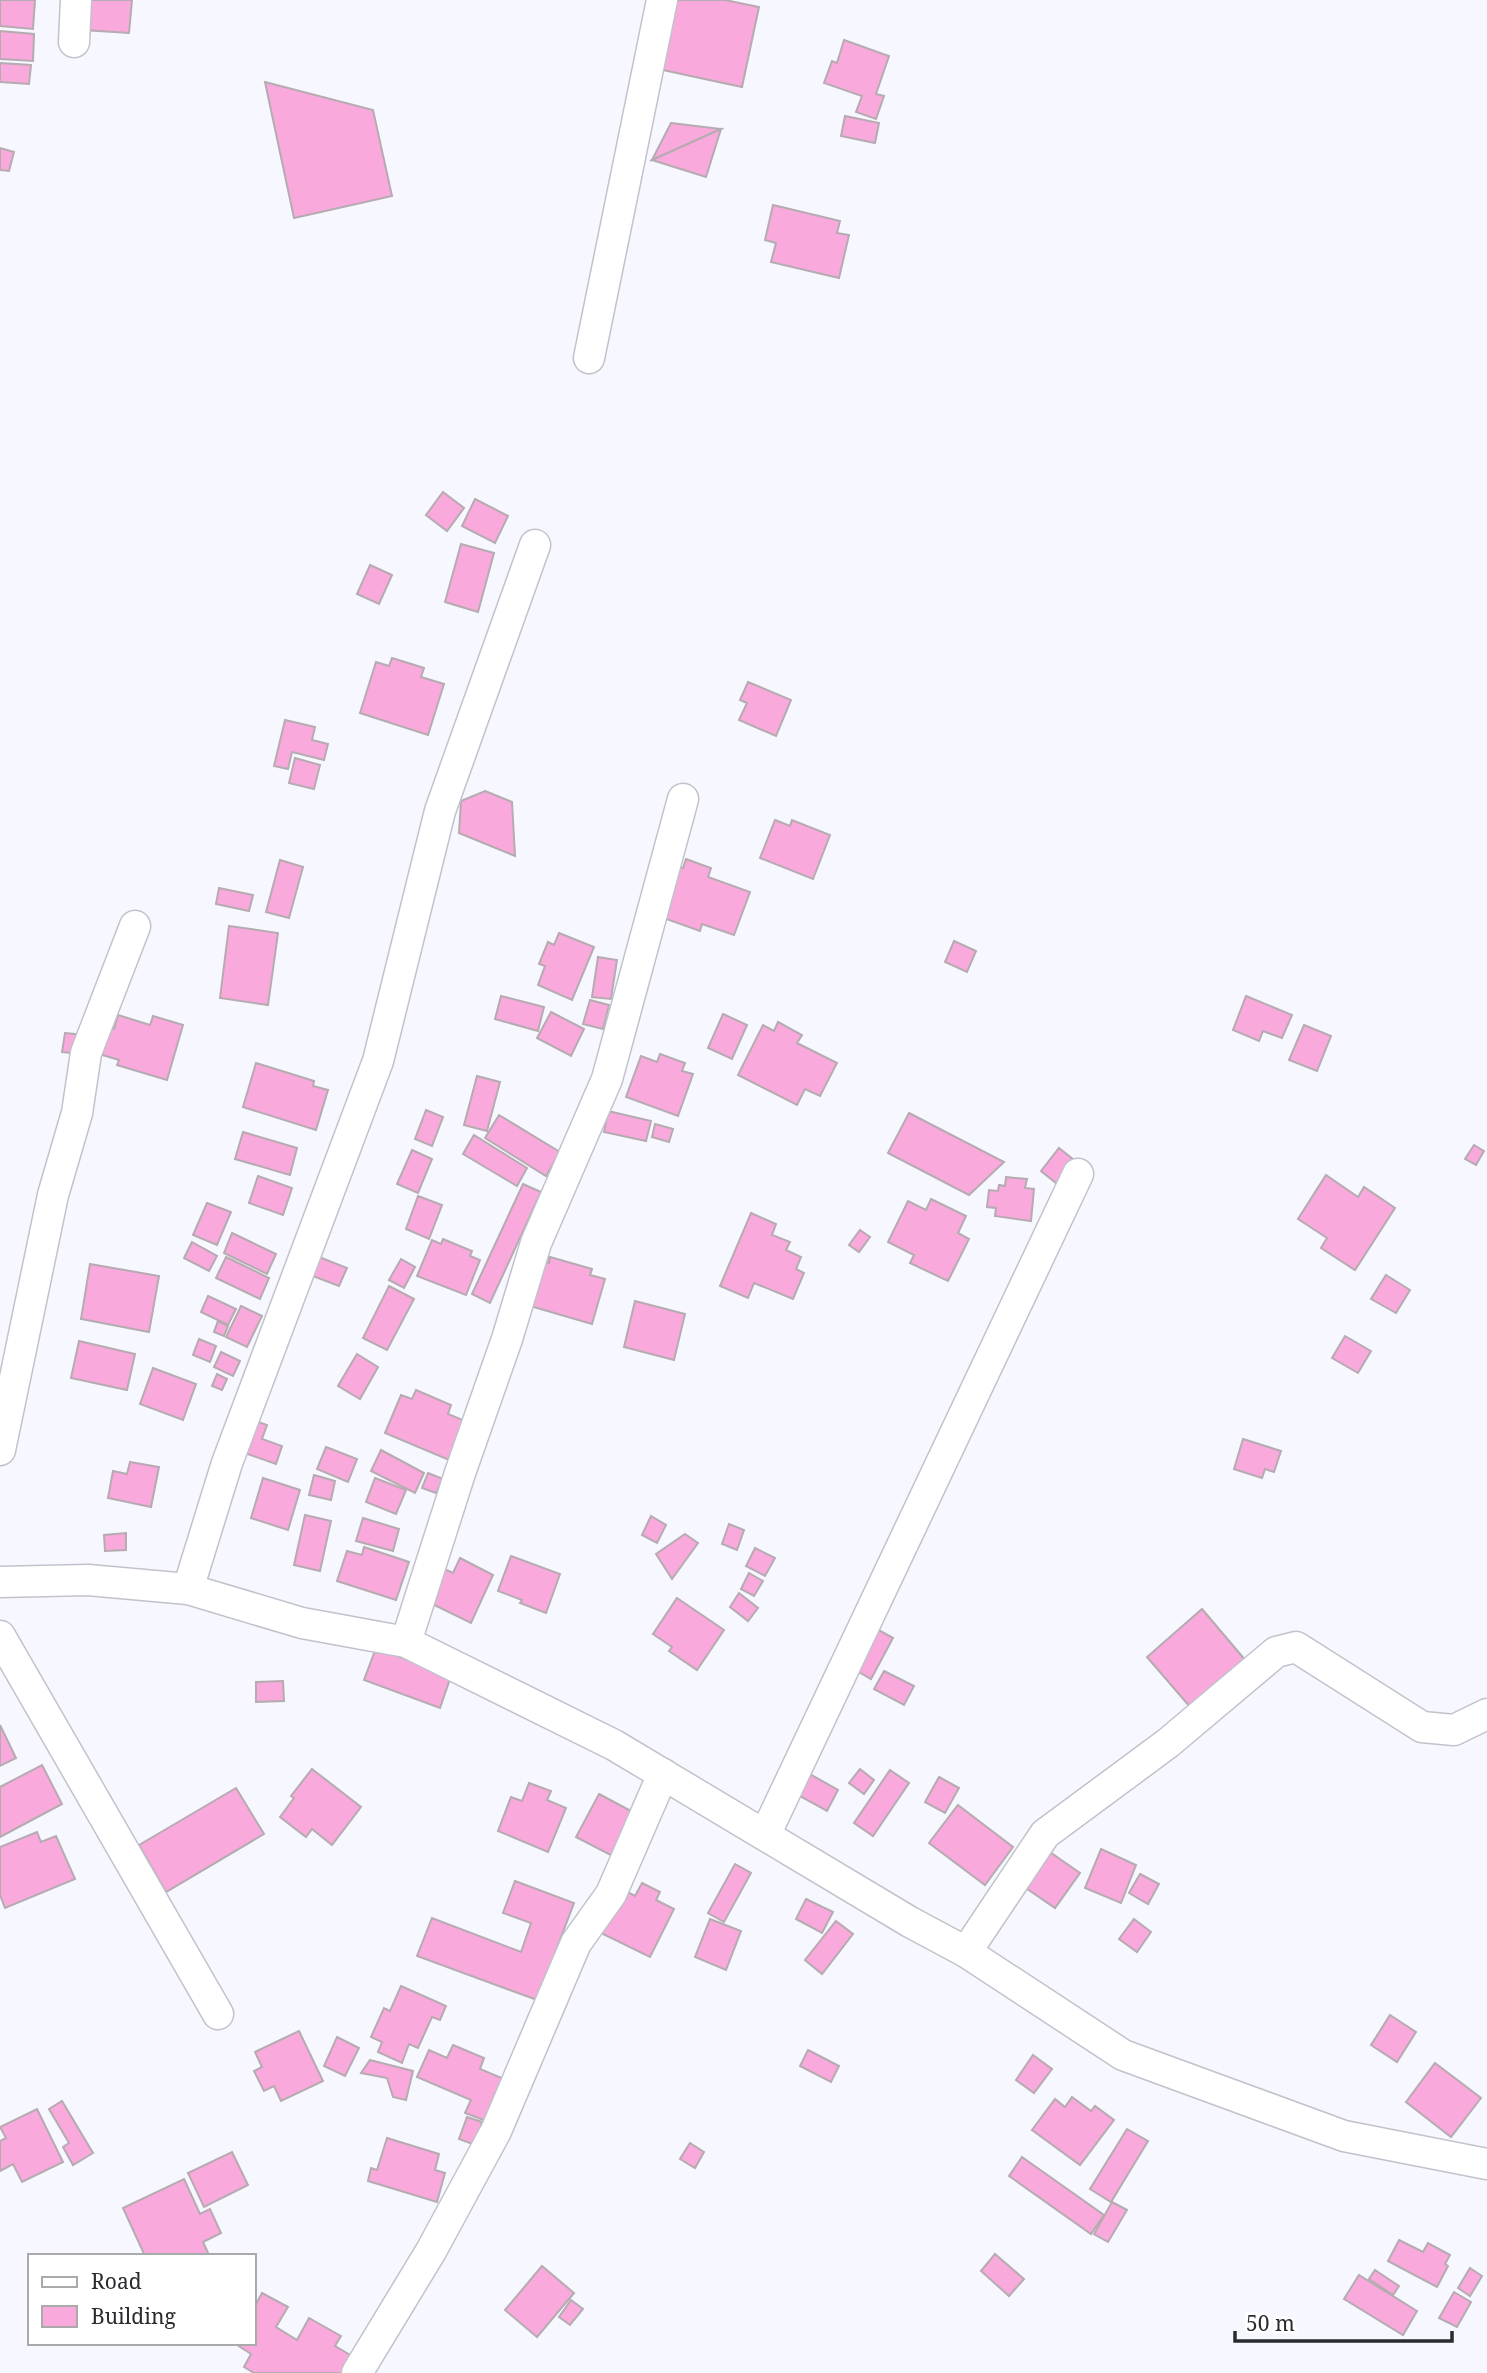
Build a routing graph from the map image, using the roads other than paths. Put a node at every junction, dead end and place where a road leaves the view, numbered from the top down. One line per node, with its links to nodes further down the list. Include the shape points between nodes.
1 (76, 0): 3 (street)
2 (662, 0): 4 (street)
3 (74, 42)
4 (589, 358)
5 (535, 545): 11 (street, via 440,811 378,1060 227,1463)
6 (683, 799): 13 (street, via 607,1079 536,1243)
7 (135, 926): 9 (street, via 86,1053 77,1113 53,1195)
8 (1078, 1174): 16 (street)
9 (0, 1450)
10 (0, 1582): 11 (street, via 88,1580)
11 (188, 1589): 13 (street, via 302,1623)
12 (0, 1636): 18 (street)
13 (406, 1642): 15 (street)
14 (1487, 1714): 17 (street, via 1454,1730 1422,1727 1296,1647 1276,1652 1168,1743 1045,1834)
15 (663, 1774): 16 (street); 20 (street, via 611,1894 576,1943 496,2131)
16 (765, 1835): 17 (street)
17 (966, 1952): 19 (street, via 1123,2055 1344,2136)
18 (218, 2014)
19 (1487, 2164)
20 (357, 2373)

